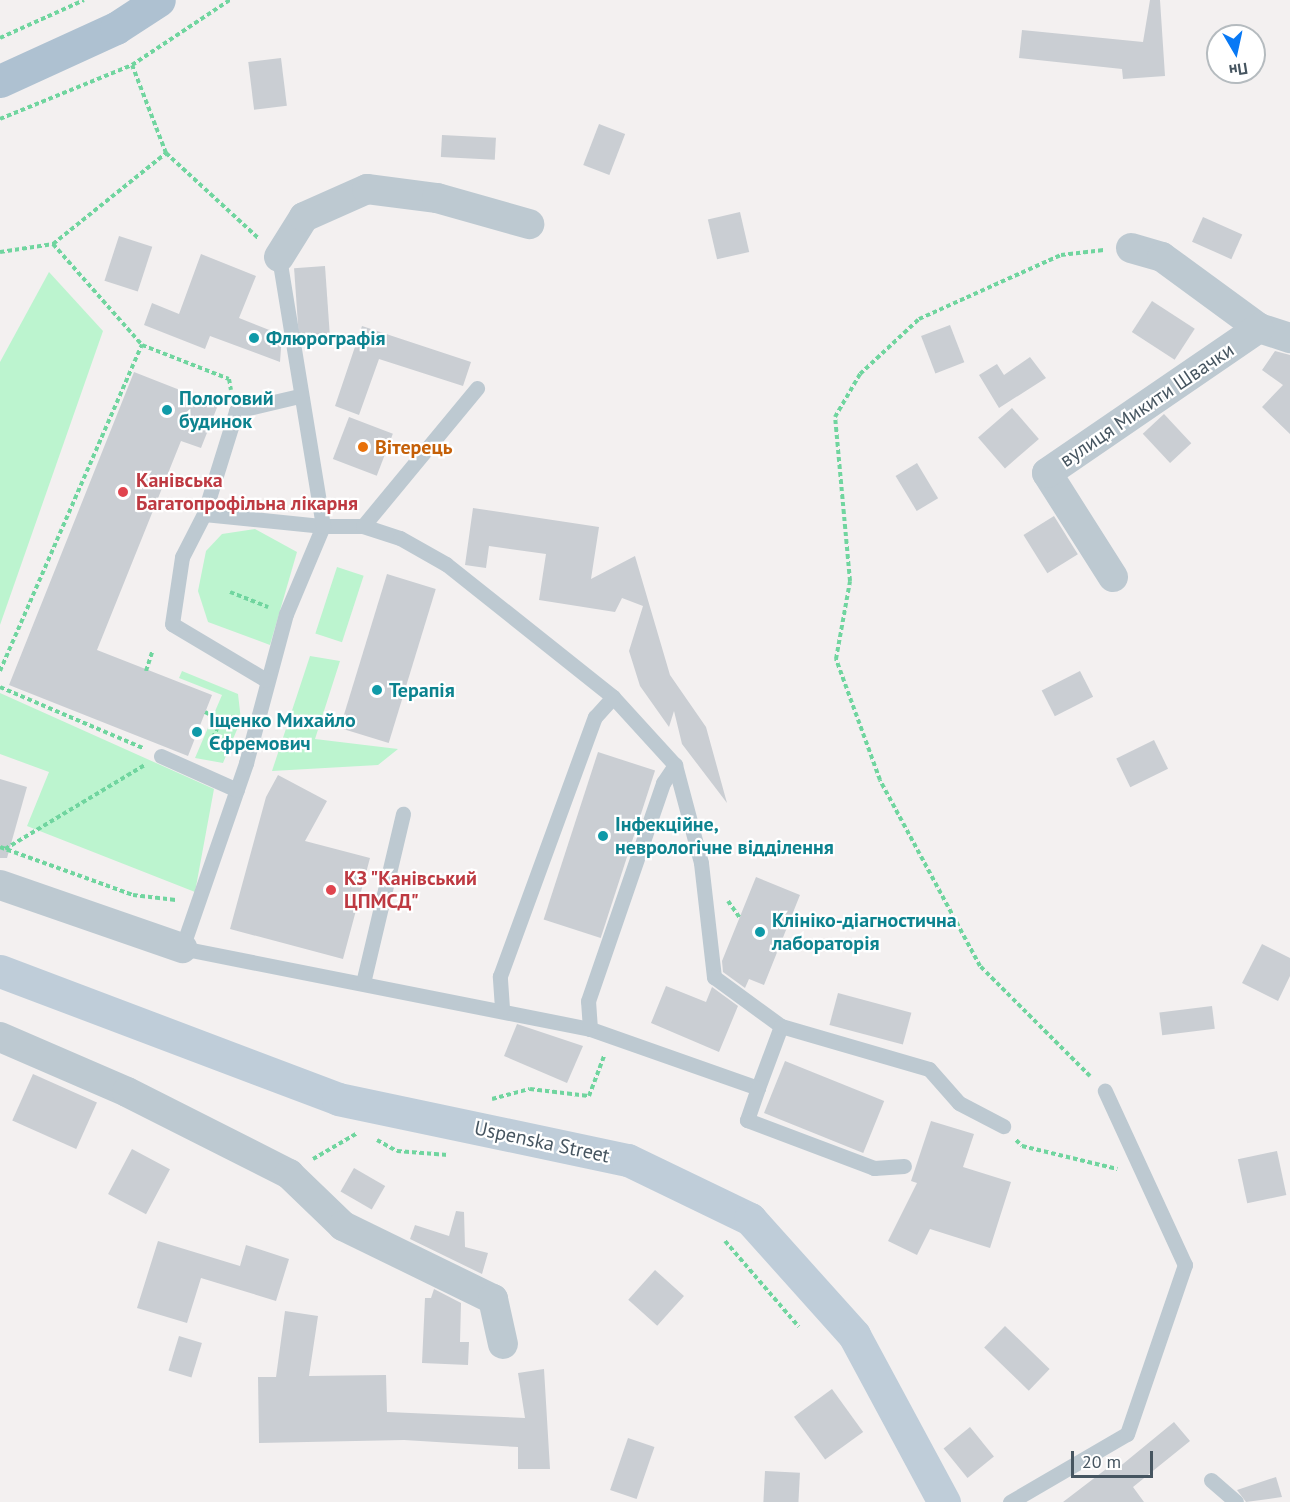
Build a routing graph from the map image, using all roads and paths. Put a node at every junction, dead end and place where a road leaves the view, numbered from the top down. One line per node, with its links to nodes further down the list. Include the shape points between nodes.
1 (84, 0): 4 (path)
2 (159, 0): 6 (main road, via 116,28)
3 (230, 0): 5 (path)
4 (0, 38)
5 (132, 65): 7 (path); 8 (path)
6 (0, 81)
7 (0, 120)
8 (166, 153): 10 (path); 13 (path)
9 (530, 224): 13 (street, via 437,198 367,189 304,217)
10 (53, 244): 12 (path); 16 (path)
11 (1131, 248): 14 (street, via 1162,257); 51 (path, via 1061,255 919,319 860,374 835,417 850,581 836,659 880,780 980,966)
12 (0, 252)
13 (279, 257): 18 (lane)
14 (1259, 328): 15 (street); 23 (street, вулиця Микити Швачки, via 1047,473)
15 (1290, 338)
16 (142, 345): 19 (path, via 229,379); 27 (path)
17 (477, 388): 22 (lane)
18 (299, 396): 19 (lane); 21 (lane)
19 (236, 411): 20 (lane)
20 (204, 514): 21 (lane); 29 (lane, via 182,557 172,624)
21 (322, 526): 22 (lane); 25 (lane)
22 (363, 526): 31 (lane, via 400,538 446,564)
23 (1113, 577)
24 (230, 592): 25 (path)
25 (286, 614): 29 (lane)
26 (152, 652): 28 (path)
27 (0, 671)
28 (146, 671)
29 (266, 680): 36 (lane)
30 (0, 687): 34 (path)
31 (613, 697): 35 (lane); 45 (lane, via 595,717 500,976)
32 (205, 712): 33 (path, via 221,720)
33 (209, 746)
34 (161, 756): 36 (lane); 39 (path)
35 (675, 765): 46 (lane, via 701,862 714,977); 47 (lane, via 663,783 588,1001)
36 (237, 790): 42 (lane)
37 (403, 814): 44 (lane)
38 (0, 847): 39 (path)
39 (5, 849): 41 (path, via 133,896)
40 (0, 885): 42 (street)
41 (184, 901)
42 (182, 948): 44 (lane)
43 (0, 971): 53 (street, Uspenska Street, via 338,1099)
44 (363, 983): 45 (lane)
45 (502, 1008): 47 (lane)
46 (781, 1026): 50 (lane); 55 (lane, via 929,1070 959,1104)
47 (590, 1029): 48 (lane)
48 (611, 1036): 50 (lane); 52 (path, via 589,1096 530,1089)
49 (0, 1037): 60 (street, via 127,1092)
50 (758, 1088): 59 (lane, via 747,1120 874,1168)
51 (1105, 1091): 61 (lane)
52 (485, 1101)
53 (420, 1118): 57 (path); 66 (street, Uspenska Street, via 628,1160 750,1220 854,1335)
54 (359, 1124): 60 (path, via 362,1131)
55 (1003, 1126): 61 (path, via 1022,1146)
56 (370, 1136): 57 (path)
57 (397, 1151): 58 (path)
58 (454, 1156)
59 (904, 1166)
60 (289, 1174): 64 (street, via 343,1226 492,1299)
61 (1144, 1176): 67 (lane, via 1185,1265 1126,1434)
62 (713, 1235): 63 (path)
63 (799, 1327)
64 (503, 1344)
65 (1211, 1480): 68 (lane)
66 (944, 1502)
67 (1010, 1502)
68 (1236, 1502)

